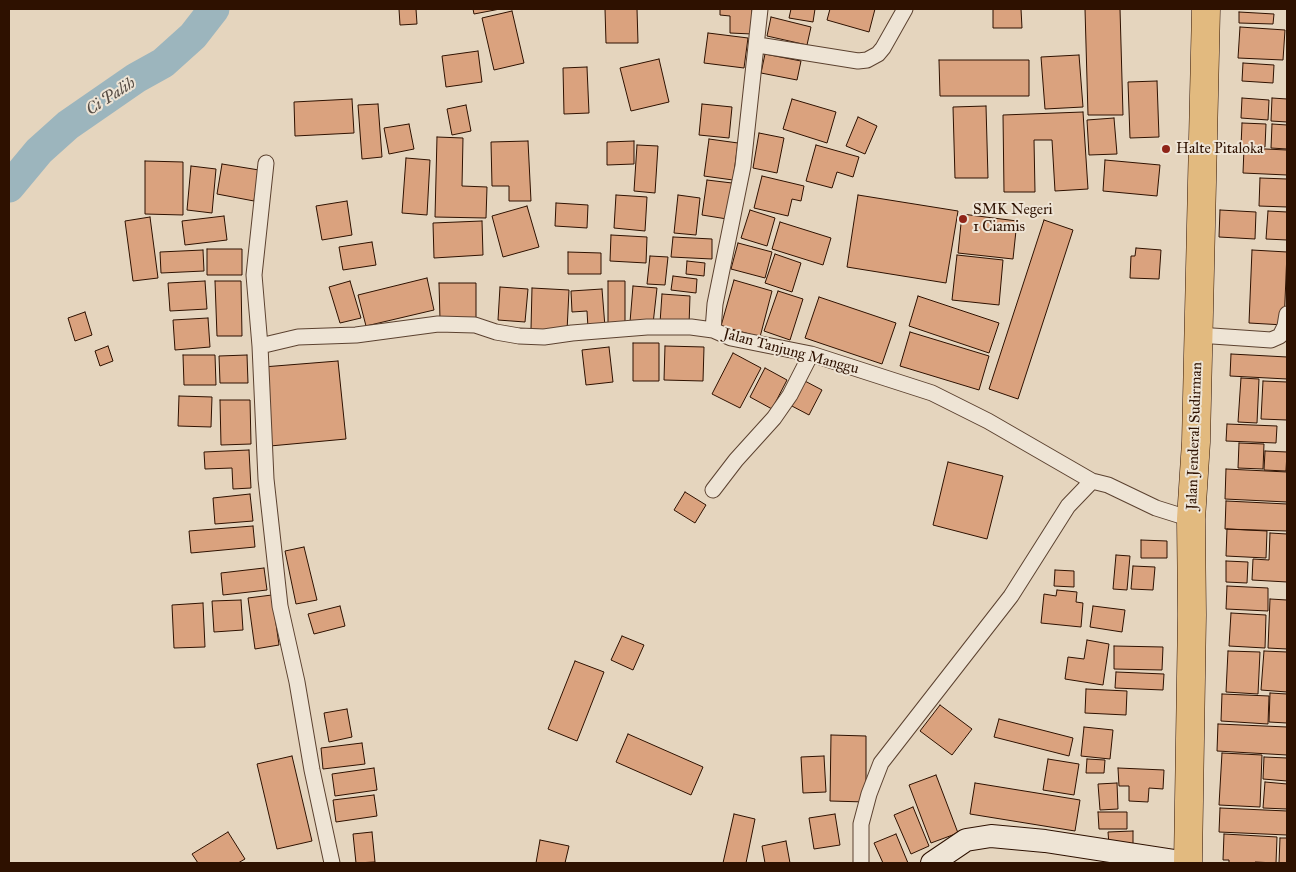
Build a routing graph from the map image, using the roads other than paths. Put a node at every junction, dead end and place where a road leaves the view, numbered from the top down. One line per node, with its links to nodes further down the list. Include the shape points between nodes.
1 (760, 9): 4 (street, Jalan Tanjung Manggu)
2 (905, 9): 4 (street, via 883,48 867,60 858,62)
3 (1206, 9): 8 (highway, Jalan Jenderal Sudirman)
4 (758, 45): 7 (street, Jalan Tanjung Manggu, via 743,166 722,262 713,314)
5 (266, 163): 9 (street, via 254,275)
6 (1287, 314): 8 (street, via 1286,326 1280,336 1271,340)
7 (714, 330): 9 (street, via 647,327 544,337 496,332 476,325 438,324 356,335 298,337); 10 (street, Jalan Tanjung Manggu, via 731,338)
8 (1198, 335): 13 (highway, Jalan Jenderal Sudirman)
9 (260, 346): 14 (street, via 266,479 280,606 298,682)
10 (811, 354): 11 (street, Jalan Tanjung Manggu, via 932,393); 12 (street, via 774,418)
11 (1092, 481): 13 (street, Jalan Tanjung Manggu); 15 (street, via 1068,506 1011,596 881,763 861,824)
12 (713, 490)
13 (1191, 519): 17 (highway, Jalan Jenderal Sudirman)
14 (332, 863)
15 (861, 863)
16 (932, 863): 17 (street, via 966,840 991,836)
17 (1188, 863)

